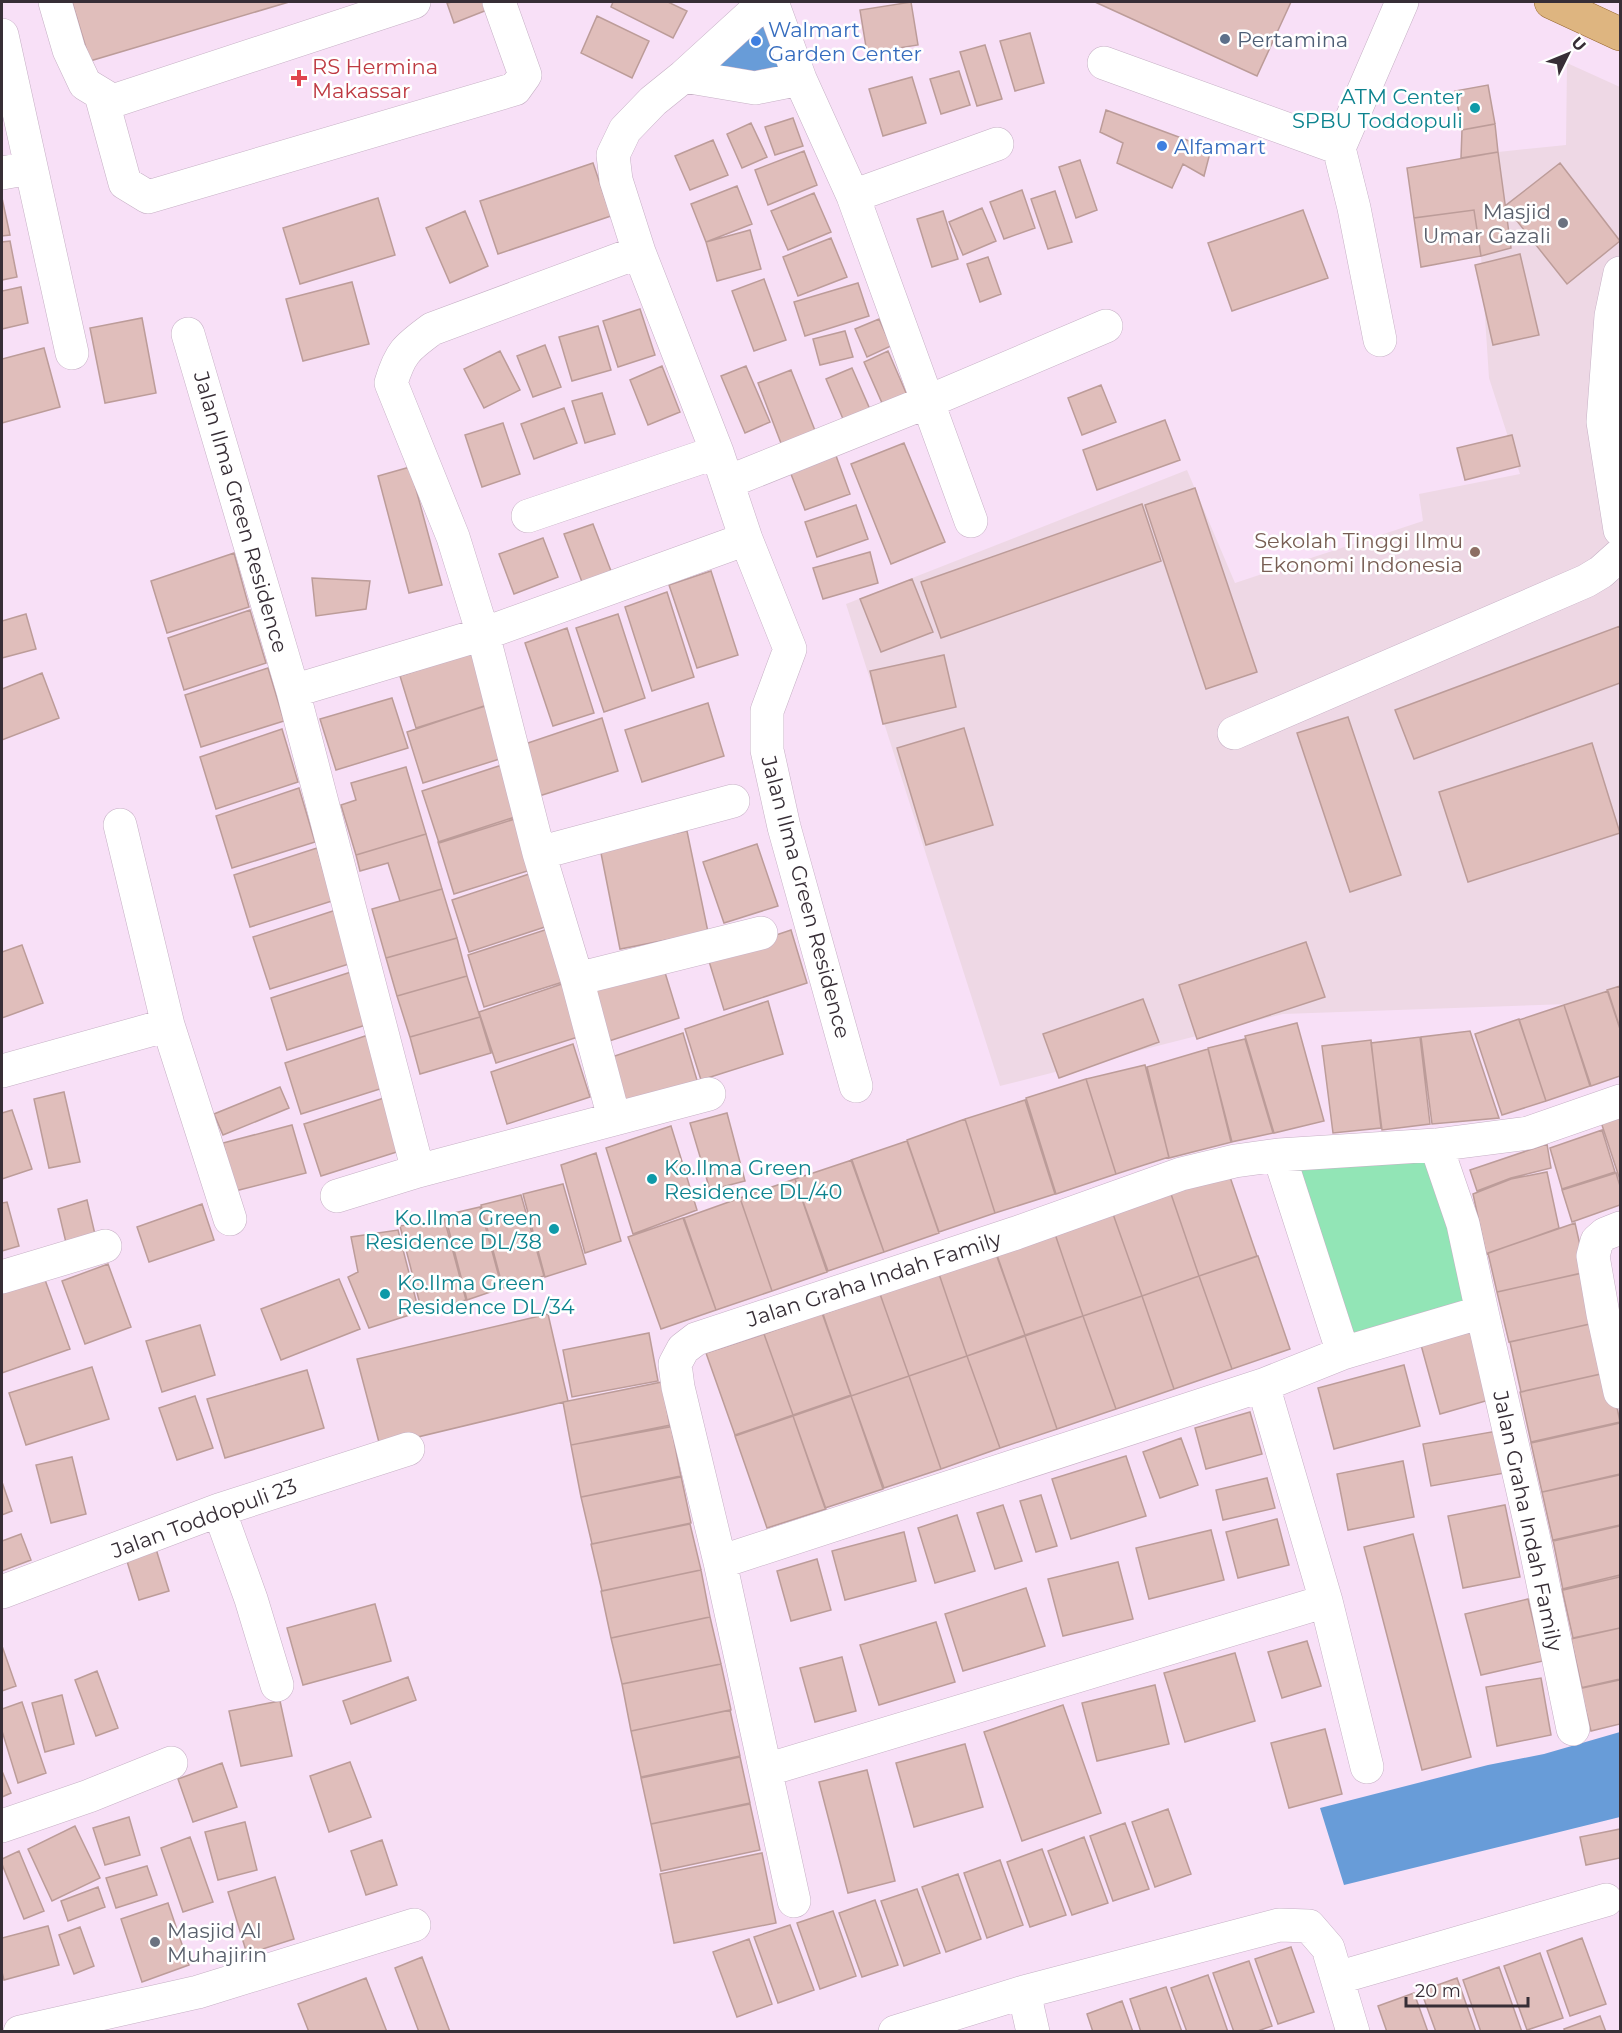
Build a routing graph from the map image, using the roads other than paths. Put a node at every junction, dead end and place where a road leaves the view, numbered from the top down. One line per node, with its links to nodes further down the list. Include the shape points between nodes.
1 (55, 2): 13 (street, via 69,50 85,84)
2 (414, 2): 13 (street, via 113,100)
3 (499, 2): 13 (street, via 525,75 515,89 148,197 125,183)
4 (765, 2): 11 (street, Jalan Ilma Green Residence)
5 (772, 2): 12 (street)
6 (1402, 2): 15 (street)
7 (1551, 2): 8 (main road)
8 (1620, 34)
9 (2, 35): 16 (street)
10 (1104, 63): 15 (street)
11 (684, 76): 12 (street, via 755,88); 18 (street, Jalan Ilma Green Residence, via 625,130 613,155 616,180)
12 (800, 79): 17 (street)
13 (101, 95)
14 (997, 144): 17 (street)
15 (1339, 148): 22 (street)
16 (16, 170): 23 (street)
17 (853, 196): 24 (street)
18 (639, 252): 25 (street, Jalan Ilma Green Residence); 32 (street, via 432,329 409,345 398,361 391,383 453,537)
19 (1620, 273): 29 (street, via 1611,316 1603,422)
20 (1106, 327): 24 (street)
21 (188, 334): 33 (street, Jalan Ilma Green Residence)
22 (1380, 340)
23 (72, 353)
24 (927, 402): 26 (street); 28 (street)
25 (717, 452): 26 (street, Jalan Ilma Green Residence); 27 (street)
26 (728, 482): 30 (street, Jalan Ilma Green Residence)
27 (528, 516)
28 (971, 521)
29 (1620, 530)
30 (746, 539): 32 (street); 42 (street, Jalan Ilma Green Residence, via 790,649 767,711 767,750 784,827)
31 (1620, 555): 34 (street, via 1586,581)
32 (483, 634): 33 (street); 37 (street)
33 (293, 691): 48 (street, Jalan Ilma Green Residence)
34 (1234, 733)
35 (733, 801): 37 (street)
36 (120, 825): 40 (street)
37 (539, 853): 39 (street)
38 (761, 933): 39 (street)
39 (576, 979): 45 (street)
40 (168, 1025): 41 (street); 50 (street)
41 (2, 1071)
42 (856, 1086)
43 (710, 1094): 45 (street)
44 (1620, 1101): 46 (street, Jalan Graha Indah Family, via 1528,1133)
45 (614, 1118): 48 (street)
46 (1436, 1145): 47 (street, Jalan Graha Indah Family); 54 (street, Jalan Graha Indah Family, via 1463,1224)
47 (1279, 1155): 55 (street); 60 (street, Jalan Graha Indah Family, via 1181,1174 696,1339 683,1349 675,1364)
48 (418, 1171): 49 (street)
49 (337, 1196)
50 (230, 1219)
51 (1607, 1237): 57 (street, via 1593,1256)
52 (105, 1246): 53 (street)
53 (2, 1277)
54 (1482, 1312): 55 (street); 64 (street, Jalan Graha Indah Family)
55 (1343, 1353): 56 (street)
56 (1263, 1385): 60 (street); 62 (street)
57 (1620, 1392)
58 (408, 1449): 59 (street, Jalan Toddopuli 23)
59 (219, 1510): 61 (street, Jalan Toddopuli 23); 63 (street)
60 (720, 1562): 67 (street, Jalan Graha Indah Family)
61 (2, 1592)
62 (1326, 1601): 66 (street); 67 (street)
63 (277, 1685)
64 (1573, 1729)
65 (171, 1763): 68 (street)
66 (1367, 1767)
67 (766, 1770): 70 (street, Jalan Graha Indah Family)
68 (2, 1826)
69 (1606, 1900): 72 (street)
70 (794, 1901)
71 (414, 1925): 74 (street, via 198,1992)
72 (1337, 1978): 73 (street, via 1328,1948 1309,1926 1279,1925); 77 (street)
73 (1024, 1992): 75 (street); 76 (street)
74 (20, 2031)
75 (895, 2031)
76 (1034, 2031)
77 (1353, 2031)

